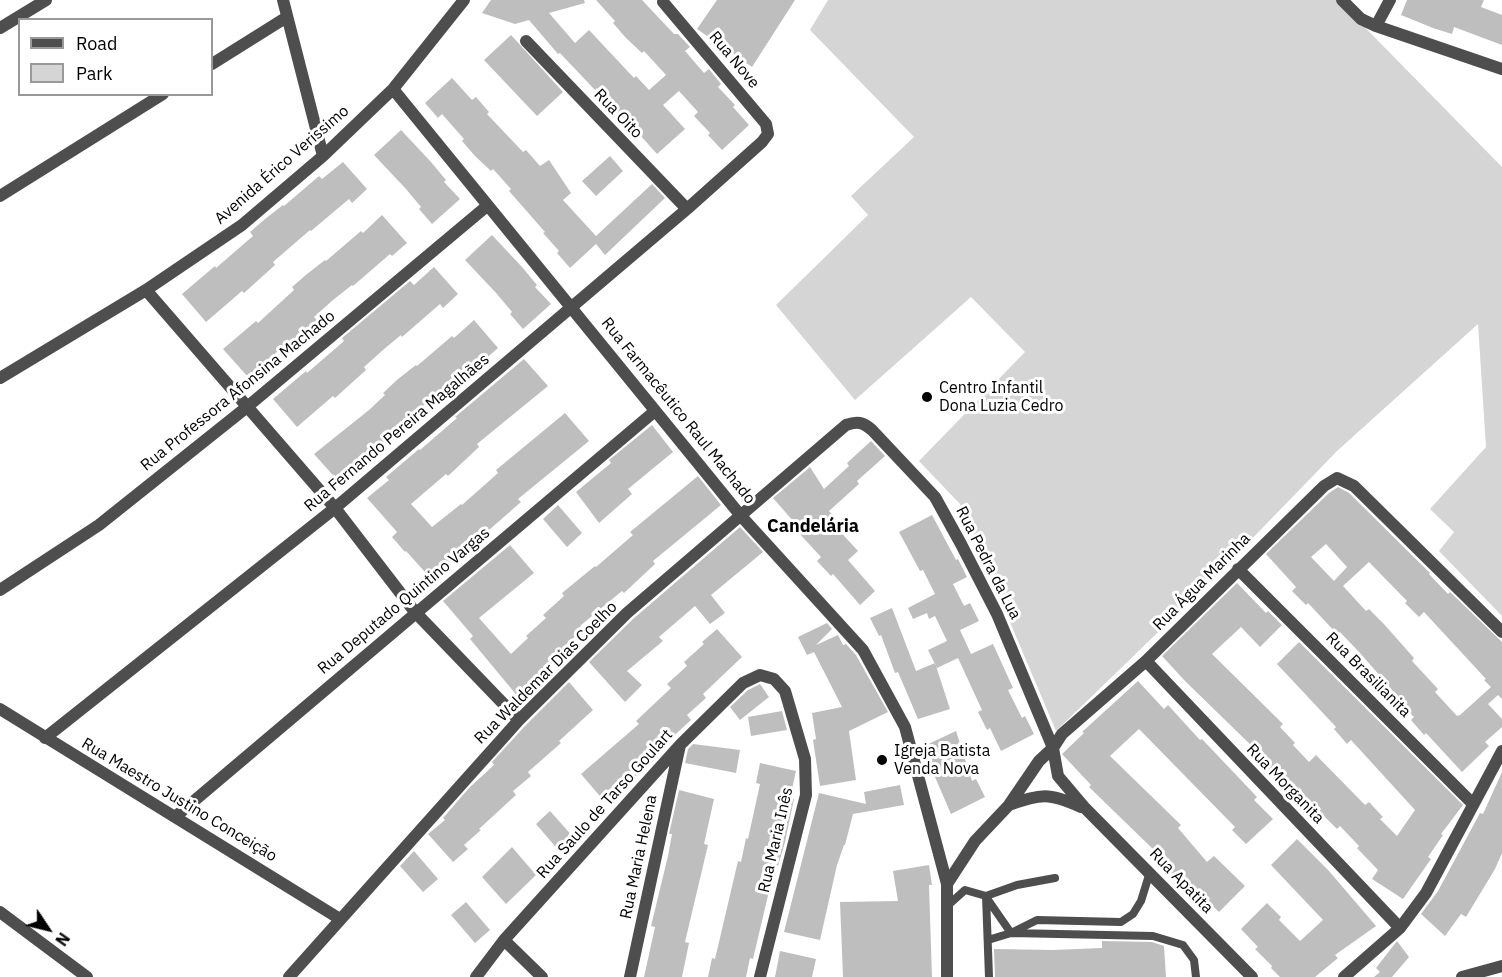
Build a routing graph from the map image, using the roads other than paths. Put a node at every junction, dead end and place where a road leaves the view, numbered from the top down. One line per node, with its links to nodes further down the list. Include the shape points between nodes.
1 (46, 0): 9 (street)
2 (283, 0): 7 (street)
3 (464, 0): 13 (street, Avenida Érico Verissimo)
4 (1342, 0): 8 (street, via 1361,19)
5 (1390, 0): 8 (street)
6 (663, 2): 15 (street, Rua Nove, via 766,124 768,134)
7 (287, 17): 11 (street); 16 (street)
8 (1376, 26): 12 (street)
9 (0, 28)
10 (526, 41): 19 (street, Rua Oito)
11 (213, 63)
12 (1502, 69)
13 (393, 89): 16 (street, Avenida Érico Verissimo); 18 (street, Rua Farmacêutico Raul Machado)
14 (160, 96): 17 (street)
15 (762, 142): 19 (street, Rua Fernando Pereira Magalhães)
16 (323, 156): 20 (street, Avenida Érico Verissimo, via 242,225)
17 (0, 196)
18 (487, 206): 21 (street, Rua Farmacêutico Raul Machado); 23 (street, Rua Professora Afonsina Machado)
19 (687, 209): 21 (street, Rua Fernando Pereira Magalhães)
20 (146, 290): 22 (street, Avenida Érico Verissimo); 23 (street)
21 (571, 307): 24 (street, Rua Farmacêutico Raul Machado); 26 (street, Rua Fernando Pereira Magalhães)
22 (0, 378)
23 (247, 407): 26 (street); 29 (street, Rua Professora Afonsina Machado, via 99,525)
24 (655, 411): 27 (street, Rua Farmacêutico Raul Machado); 30 (street, Rua Deputado Quintino Vargas)
25 (854, 422): 27 (street, Rua Waldemar Dias Coelho); 38 (street, Rua Pedra da Lua, via 872,429 935,497 997,614)
26 (335, 508): 30 (street); 36 (street, Rua Fernando Pereira Magalhães)
27 (741, 516): 35 (street, Rua Waldemar Dias Coelho, via 627,613); 46 (street, Rua Farmacêutico Raul Machado, via 863,650 905,727)
28 (1239, 569): 31 (street, Rua Água Marinha, via 1337,478 1354,486); 32 (street, Rua Água Marinha); 40 (street, Rua Brasilianita)
29 (0, 590)
30 (415, 612): 35 (street); 43 (street, Rua Deputado Quintino Vargas)
31 (1502, 632)
32 (1146, 661): 38 (street, Rua Água Marinha, via 1062,734); 51 (street, Rua Morganita)
33 (774, 679): 37 (street, Rua Saulo de Tarso Goulart, via 760,675 743,683); 62 (street, Rua Maria Inês, via 785,691 795,722 805,759 806,795)
34 (0, 709): 36 (street, Rua Maestro Justino Conceição)
35 (519, 720): 50 (street, Rua Waldemar Dias Coelho)
36 (45, 738): 43 (street, Rua Maestro Justino Conceição)
37 (681, 744): 53 (street, Rua Saulo de Tarso Goulart); 61 (street, Rua Maria Helena)
38 (1053, 748): 41 (street, Rua Água Marinha, via 1039,761); 42 (street, Rua Apatita, via 1058,776)
39 (1502, 751): 40 (street)
40 (1473, 804): 51 (street, via 1425,893)
41 (1009, 805): 42 (street, Rua Apatita, via 1041,795); 46 (street, Rua Água Marinha, via 975,841)
42 (1085, 808): 44 (street, Rua Apatita)
43 (175, 817): 50 (street, Rua Maestro Justino Conceição)
44 (1150, 872): 52 (lane, via 1141,901 1133,914 1120,921 1037,920); 66 (street, Rua Apatita)
45 (1055, 878): 47 (lane)
46 (947, 884): 48 (street, Rua Farmacêutico Raul Machado)
47 (986, 896): 48 (lane, via 964,890); 52 (lane); 54 (lane)
48 (945, 908): 63 (street, Rua Farmacêutico Raul Machado)
49 (0, 912): 57 (street)
50 (340, 919): 58 (street, Rua Waldemar Dias Coelho)
51 (1400, 928): 67 (street)
52 (1011, 933): 54 (lane); 56 (lane, via 1154,936 1184,945 1194,960)
53 (504, 940): 59 (street, Rua Saulo de Tarso Goulart); 60 (street)
54 (988, 940): 64 (lane)
55 (1502, 966): 68 (street)
56 (1196, 973): 65 (lane)
57 (87, 977)
58 (289, 977)
59 (476, 977)
60 (542, 977)
61 (630, 977)
62 (760, 977)
63 (947, 977)
64 (989, 977)
65 (1205, 977)
66 (1252, 977)
67 (1344, 977)
68 (1462, 977)

